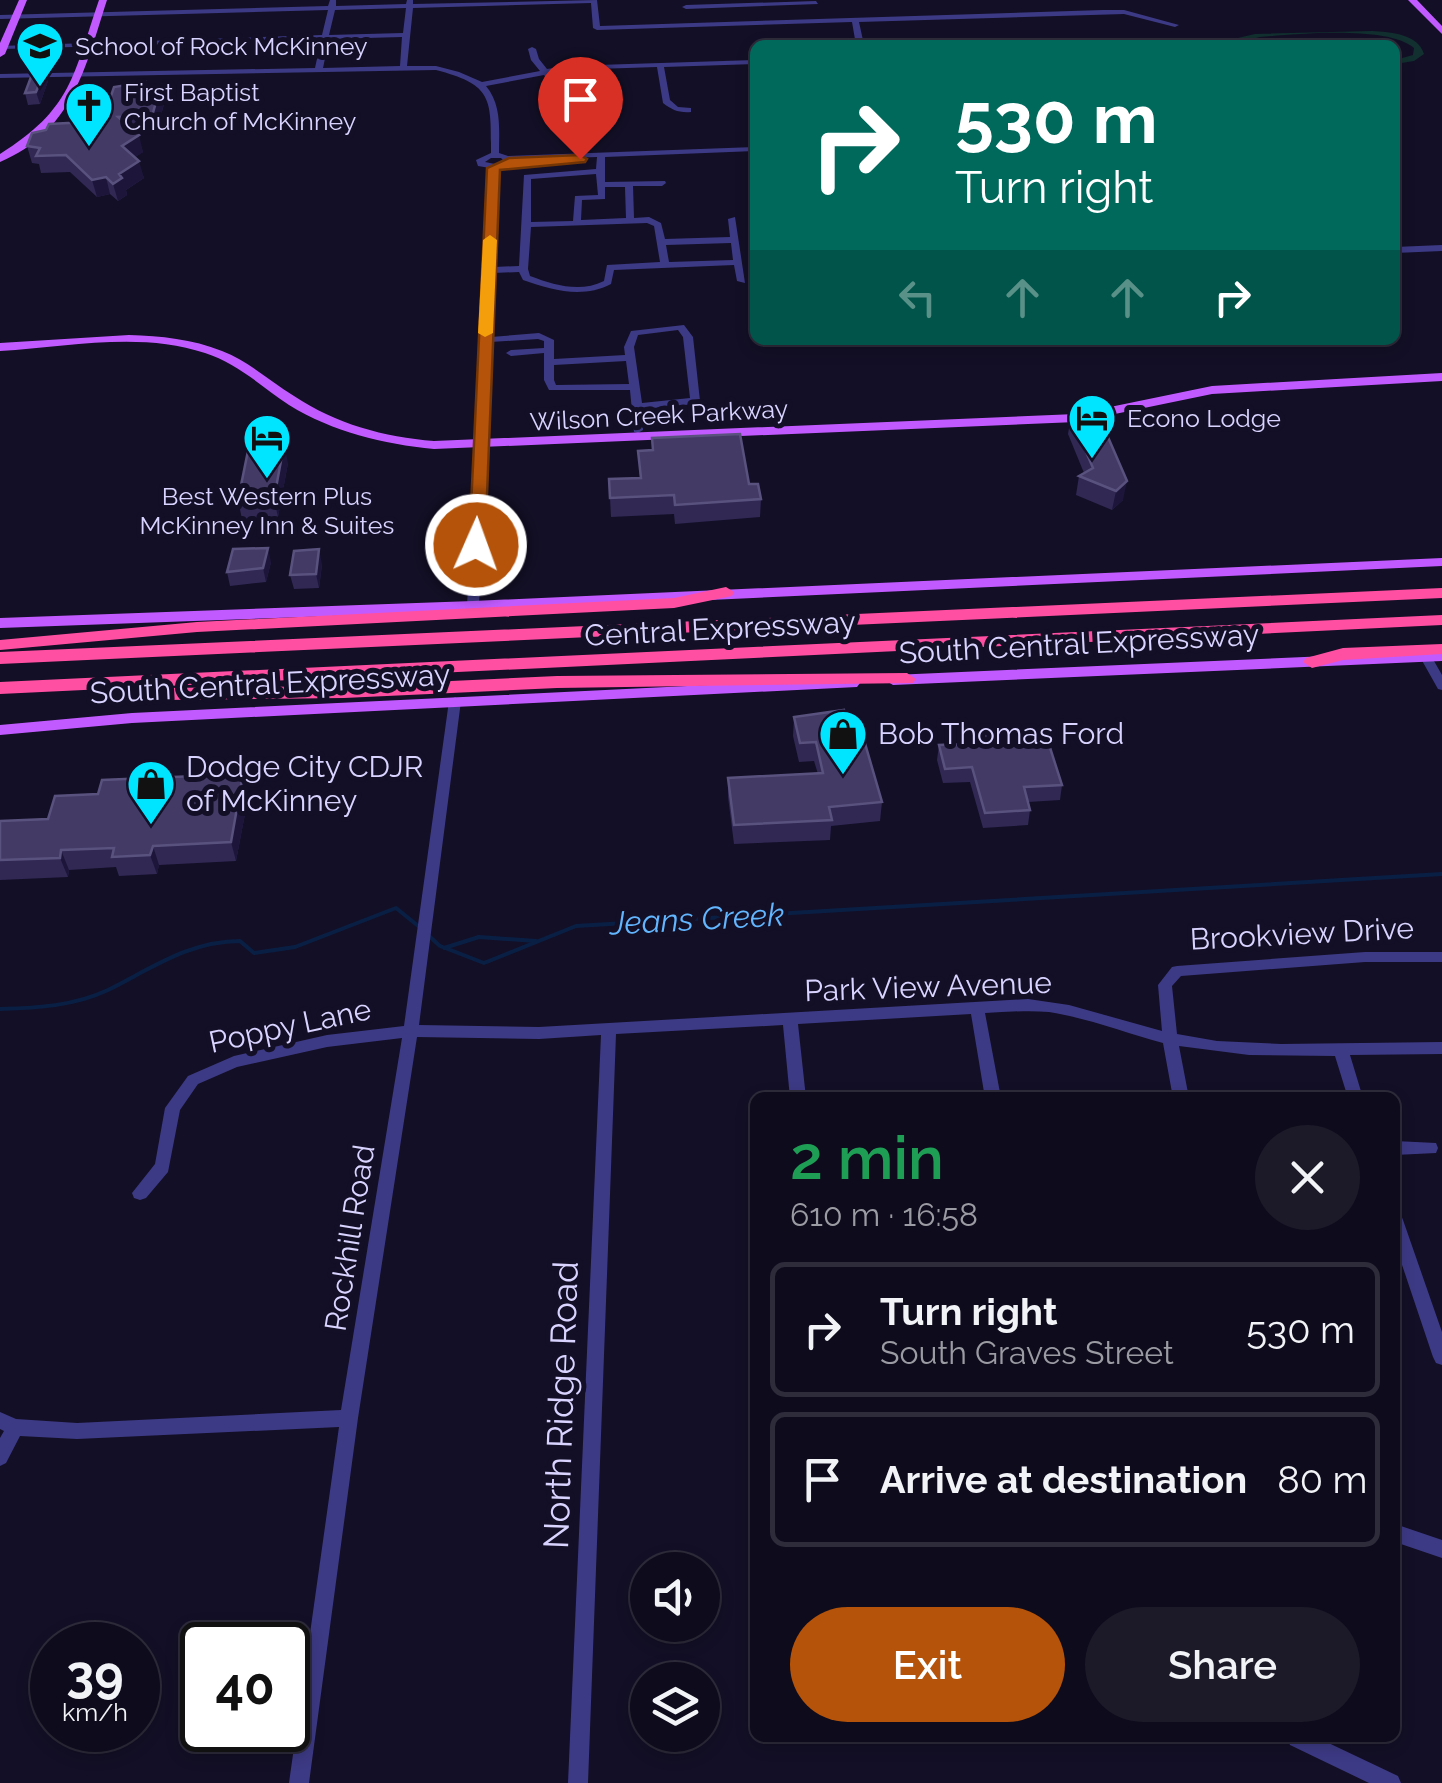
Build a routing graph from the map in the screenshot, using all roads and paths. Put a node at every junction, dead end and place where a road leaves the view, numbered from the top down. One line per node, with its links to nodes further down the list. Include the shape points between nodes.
1 (23, 0): 16 (main road)
2 (103, 0): 14 (main road)
3 (239, 0): 13 (street)
4 (594, 0): 10 (street); 23 (street, via 598,28)
5 (906, 0): 18 (street)
6 (955, 0): 17 (street)
7 (1412, 0): 24 (main road)
8 (1424, 0): 19 (main road)
9 (816, 2): 12 (street); 21 (street)
10 (410, 3): 11 (street); 25 (street)
11 (332, 4): 13 (street); 26 (street)
12 (686, 4): 23 (street)
13 (236, 11): 14 (street)
14 (98, 14): 16 (street); 28 (main road)
15 (0, 17): 16 (street)
16 (15, 17): 29 (main road)
17 (963, 17): 18 (street); 22 (street, via 1124,12)
18 (913, 18): 20 (street)
19 (1442, 18)
20 (855, 21): 21 (street); 27 (street)
21 (822, 22): 23 (street)
22 (1175, 24)
23 (690, 26)
24 (1442, 31)
25 (406, 35): 26 (street); 33 (street)
26 (326, 36): 28 (street); 34 (street)
27 (859, 40)
28 (88, 44): 29 (street); 36 (main road)
29 (1, 50)
30 (532, 50): 35 (street)
31 (750, 62): 32 (street)
32 (660, 65): 35 (street); 39 (street, via 666,102)
33 (403, 66): 34 (street); 38 (street, via 446,70)
34 (319, 68): 36 (street)
35 (545, 70): 38 (street); 40 (street, via 560,88)
36 (78, 74): 37 (street); 44 (main road, via 54,123)
37 (0, 76)
38 (484, 84): 42 (street, via 495,103)
39 (688, 110)
40 (567, 116)
41 (750, 149): 43 (street)
42 (494, 155): 45 (street); 46 (street, via 480,162)
43 (600, 156): 45 (street); 47 (street)
44 (0, 159)
45 (509, 160): 46 (street)
46 (494, 168): 62 (street)
47 (600, 172): 50 (street); 54 (street, via 527,177)
48 (662, 182): 49 (street)
49 (629, 184): 50 (street); 52 (street)
50 (602, 185): 53 (street, via 602,197 578,198)
51 (732, 219): 55 (street)
52 (630, 220): 53 (street); 56 (street, via 658,225)
53 (577, 222): 54 (street)
54 (526, 224): 61 (street)
55 (735, 240): 56 (street); 59 (street)
56 (664, 242): 60 (street)
57 (1442, 248): 58 (street)
58 (1400, 250)
59 (738, 262): 60 (street); 63 (street)
60 (665, 265): 61 (street, via 610,267 608,282 582,290 536,282)
61 (523, 269): 62 (street)
62 (488, 270): 64 (street)
63 (742, 282)
64 (485, 340): 67 (street, via 539,336 549,340); 74 (street)
65 (0, 347): 74 (main road, Wilson Creek Parkway, via 124,340 202,348 243,364 304,408 369,437)
66 (511, 352): 67 (street)
67 (550, 356): 68 (street); 70 (street, via 554,388)
68 (630, 358): 70 (street); 71 (street, via 634,333 681,327 688,337 695,401)
69 (1442, 377): 72 (main road, Wilson Creek Parkway, via 1212,390)
70 (634, 387): 71 (street)
71 (636, 406): 73 (street)
72 (1099, 411): 73 (main road, Wilson Creek Parkway); 74 (main road, Wilson Creek Parkway, via 1042,420)
73 (638, 430): 74 (main road, Wilson Creek Parkway)
74 (480, 441): 78 (street)
75 (1442, 562): 76 (main road)
76 (726, 592): 78 (main road); 81 (highway, via 674,603 197,627)
77 (1442, 592): 83 (highway, Central Expressway)
78 (472, 606): 80 (main road)
79 (1442, 620): 87 (highway, Central Expressway)
80 (0, 622)
81 (0, 645)
82 (1436, 654): 84 (highway, via 1342,654); 86 (street)
83 (0, 658)
84 (1312, 662): 85 (main road, South Central Expressway)
85 (907, 679): 87 (highway, via 76,697); 88 (main road, South Central Expressway)
86 (1442, 686)
87 (0, 691)
88 (455, 701): 89 (main road, South Central Expressway); 94 (street, Rockhill Road)
89 (0, 730)
90 (1442, 958): 95 (street, Brookview Drive, via 1178,971 1165,984)
91 (976, 1007): 92 (street, Park View Avenue); 95 (street, Park View Avenue, via 1067,1009); 99 (street)
92 (790, 1020): 93 (street, Park View Avenue); 98 (street)
93 (608, 1030): 94 (street, Park View Avenue); 114 (street, North Ridge Road)
94 (411, 1031): 104 (street, Poppy Lane, via 327,1041 199,1076 176,1102 162,1167); 107 (street, Rockhill Road)
95 (1170, 1039): 96 (street, Park View Avenue); 100 (street, Brookview Drive)
96 (1340, 1048): 97 (street, Park View Avenue); 101 (street)
97 (1442, 1048)
98 (797, 1092)
99 (992, 1092)
100 (1180, 1092)
101 (1354, 1092)
102 (1400, 1148): 103 (street)
103 (1430, 1148)
104 (140, 1194)
105 (1400, 1235): 106 (street)
106 (1442, 1357)
107 (349, 1418): 108 (street, via 127,1430); 113 (street, Rockhill Road)
108 (8, 1423): 109 (street)
109 (0, 1457)
110 (1400, 1535): 111 (street)
111 (1442, 1548)
112 (1305, 1742): 115 (street)
113 (299, 1783)
114 (578, 1783)
115 (1391, 1783)

